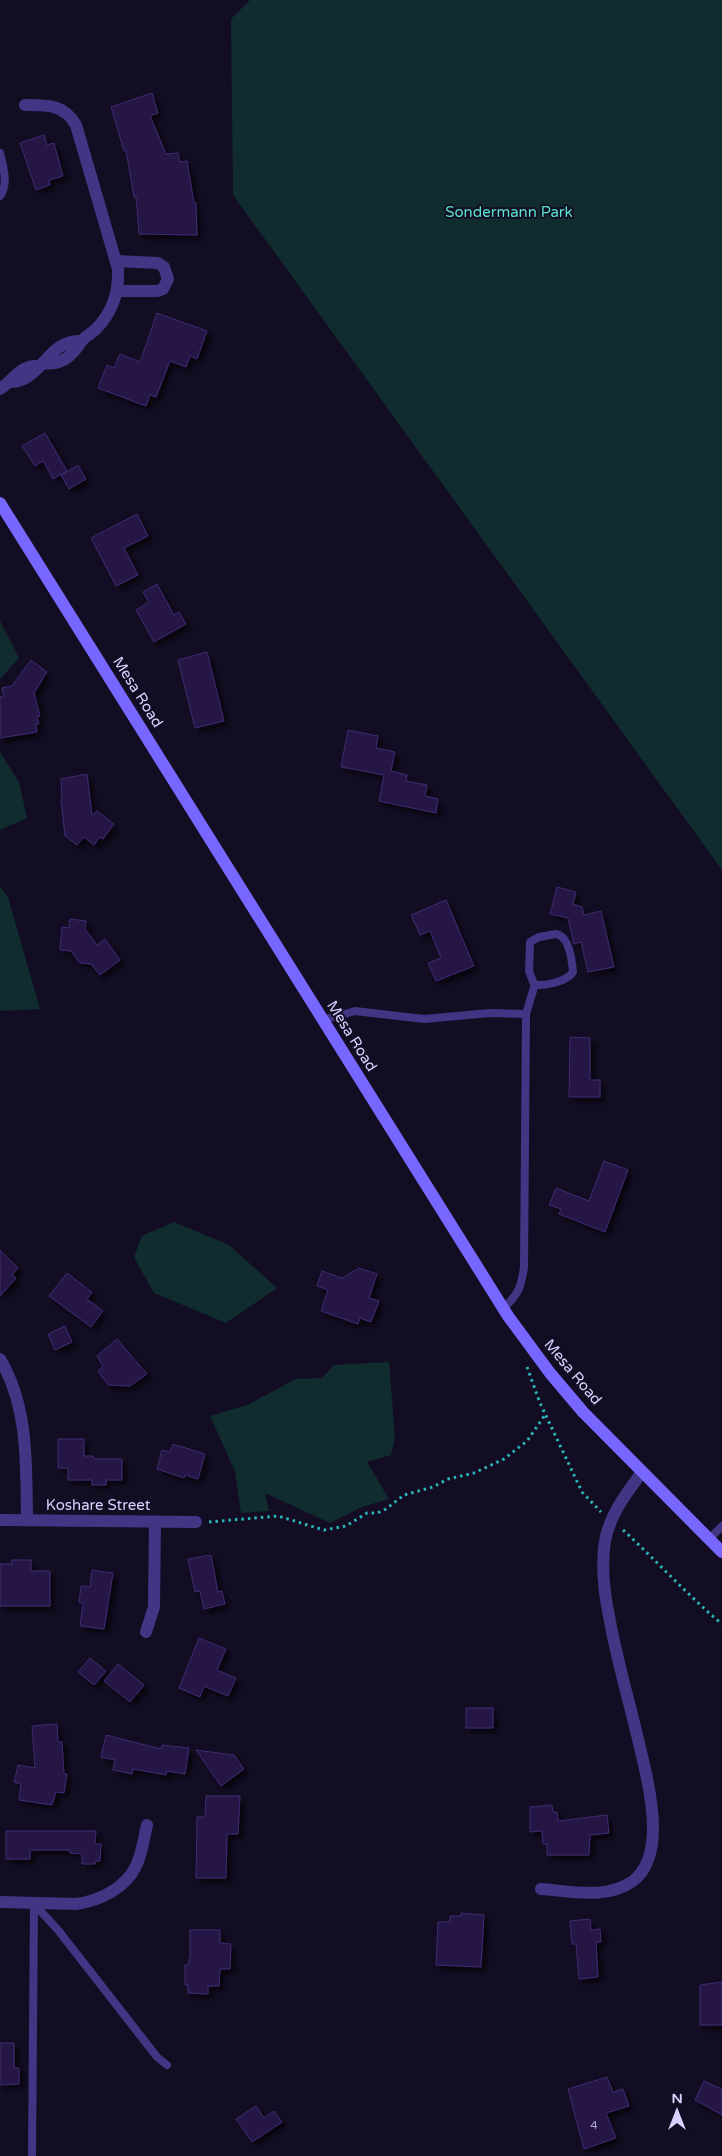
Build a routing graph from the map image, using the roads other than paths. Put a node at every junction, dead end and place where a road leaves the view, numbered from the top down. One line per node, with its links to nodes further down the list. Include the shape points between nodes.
1 (26, 105): 4 (street, via 58,107 76,124)
2 (0, 153): 3 (lane, via 4,191)
3 (0, 196)
4 (116, 261): 5 (street); 5 (street, via 158,263 164,267 168,279 163,289 157,291)
5 (117, 291): 6 (street, via 102,321 81,341 64,343 41,364 28,366)
6 (5, 386)
7 (0, 502): 10 (main road, Mesa Road)
8 (535, 984): 8 (lane, via 570,976 573,969 566,940 560,935 539,937 530,942 529,971); 9 (lane)
9 (526, 1014): 10 (lane, via 489,1013 424,1019 355,1012); 11 (lane, via 524,1266 517,1295)
10 (323, 1020): 11 (main road, Mesa Road)
11 (504, 1308): 13 (main road, Mesa Road, via 550,1373)
12 (0, 1358): 15 (street, via 15,1387 20,1410 26,1453)
13 (642, 1472): 19 (main road, Mesa Road); 23 (street, via 611,1520 605,1541 603,1576 609,1617 648,1787 654,1826 652,1848 637,1877 616,1890 596,1893)
14 (0, 1520): 15 (street, Koshare Street)
15 (26, 1520): 16 (street, Koshare Street)
16 (154, 1522): 17 (street, Koshare Street); 21 (street, via 154,1608)
17 (196, 1522)
18 (722, 1526): 19 (lane)
19 (709, 1538): 20 (main road, Mesa Road)
20 (722, 1552)
21 (146, 1632)
22 (147, 1825): 25 (street, via 136,1868 118,1887 87,1902)
23 (540, 1889)
24 (0, 1902): 25 (street)
25 (34, 1904): 26 (lane, via 157,2057); 27 (lane)
26 (167, 2065)
27 (32, 2156)

